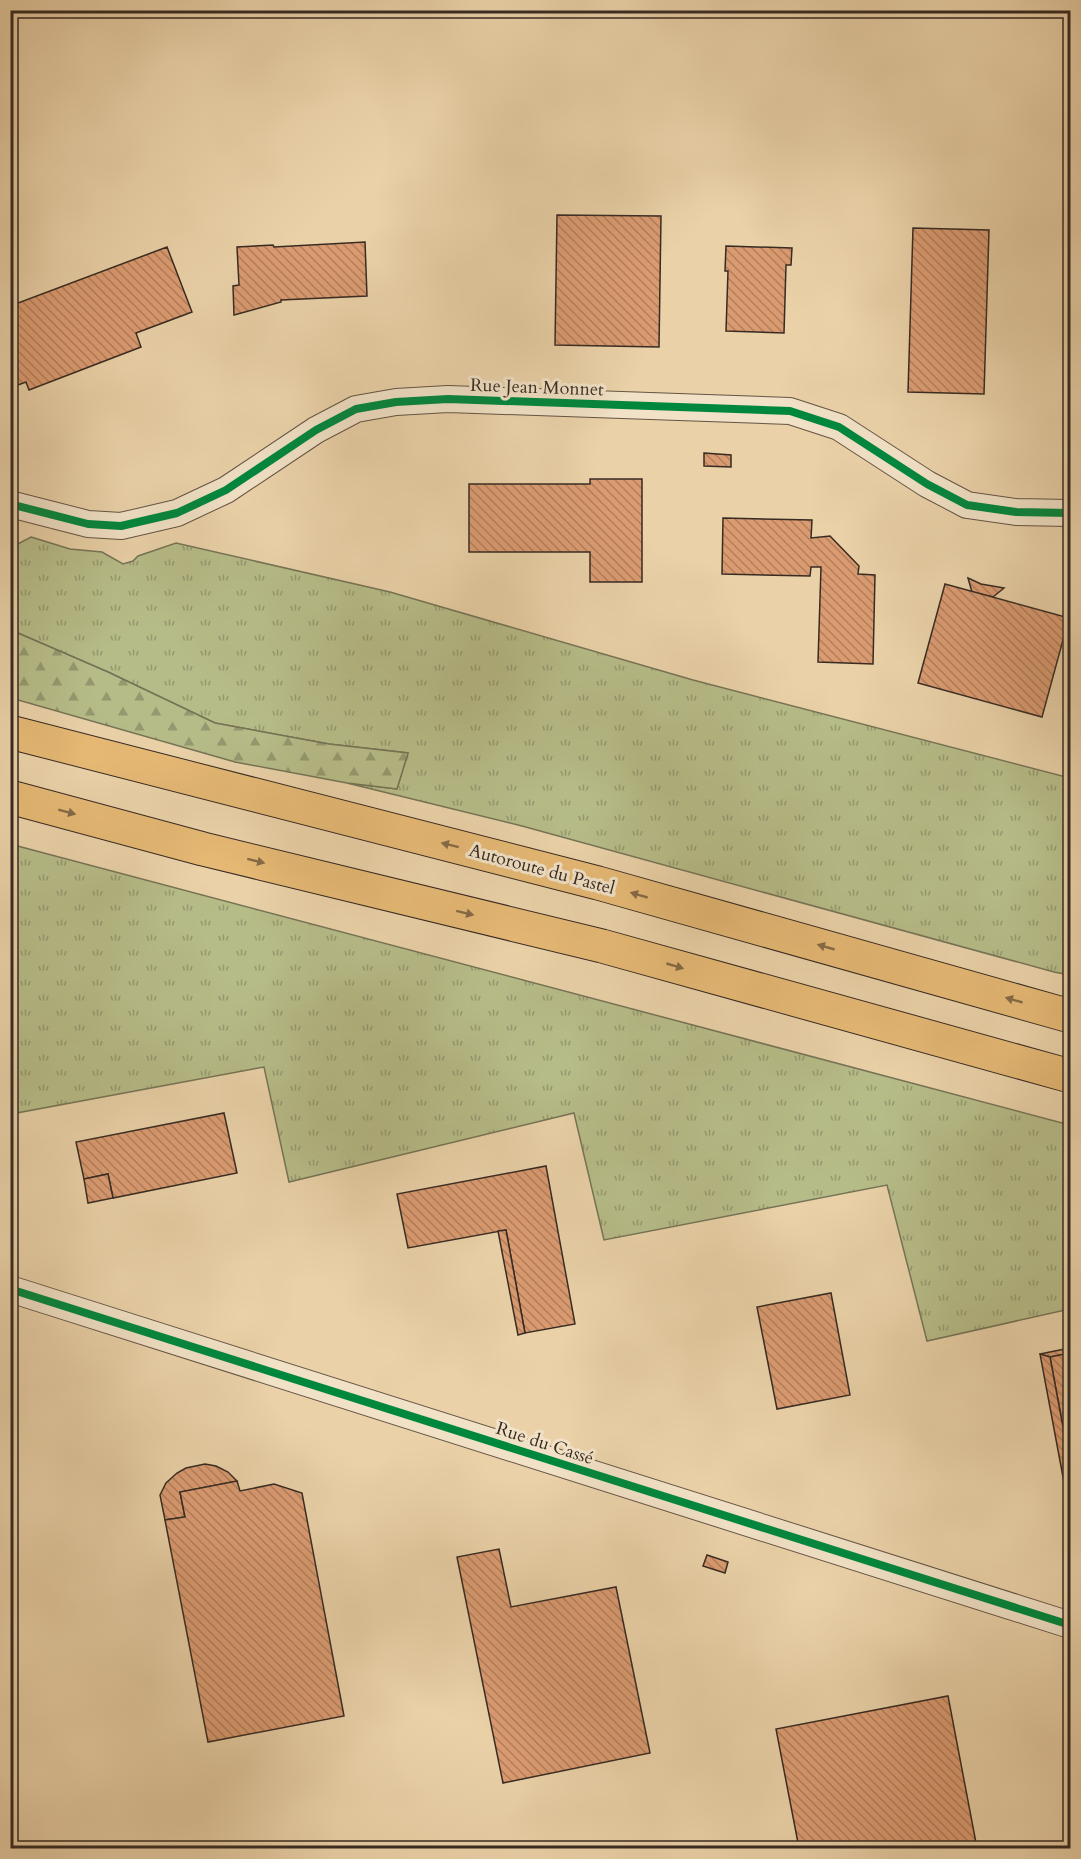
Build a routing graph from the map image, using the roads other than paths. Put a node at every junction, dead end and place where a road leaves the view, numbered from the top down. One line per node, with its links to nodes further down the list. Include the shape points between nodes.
1 (10, 504): 2 (street, Rue Jean Monnet, via 88,524 121,526 177,513 226,490 316,430 356,409 448,399 790,411 839,428 967,505 1016,512)
2 (1071, 513)
3 (10, 732): 5 (highway, Autoroute du Pastel, one-way to 3, via 598,883)
4 (10, 797): 6 (highway, one-way to 6, via 203,849 602,946)
5 (1071, 1016)
6 (1071, 1076)
7 (10, 1289): 8 (street, Rue du Cassé)
8 (1071, 1626)

